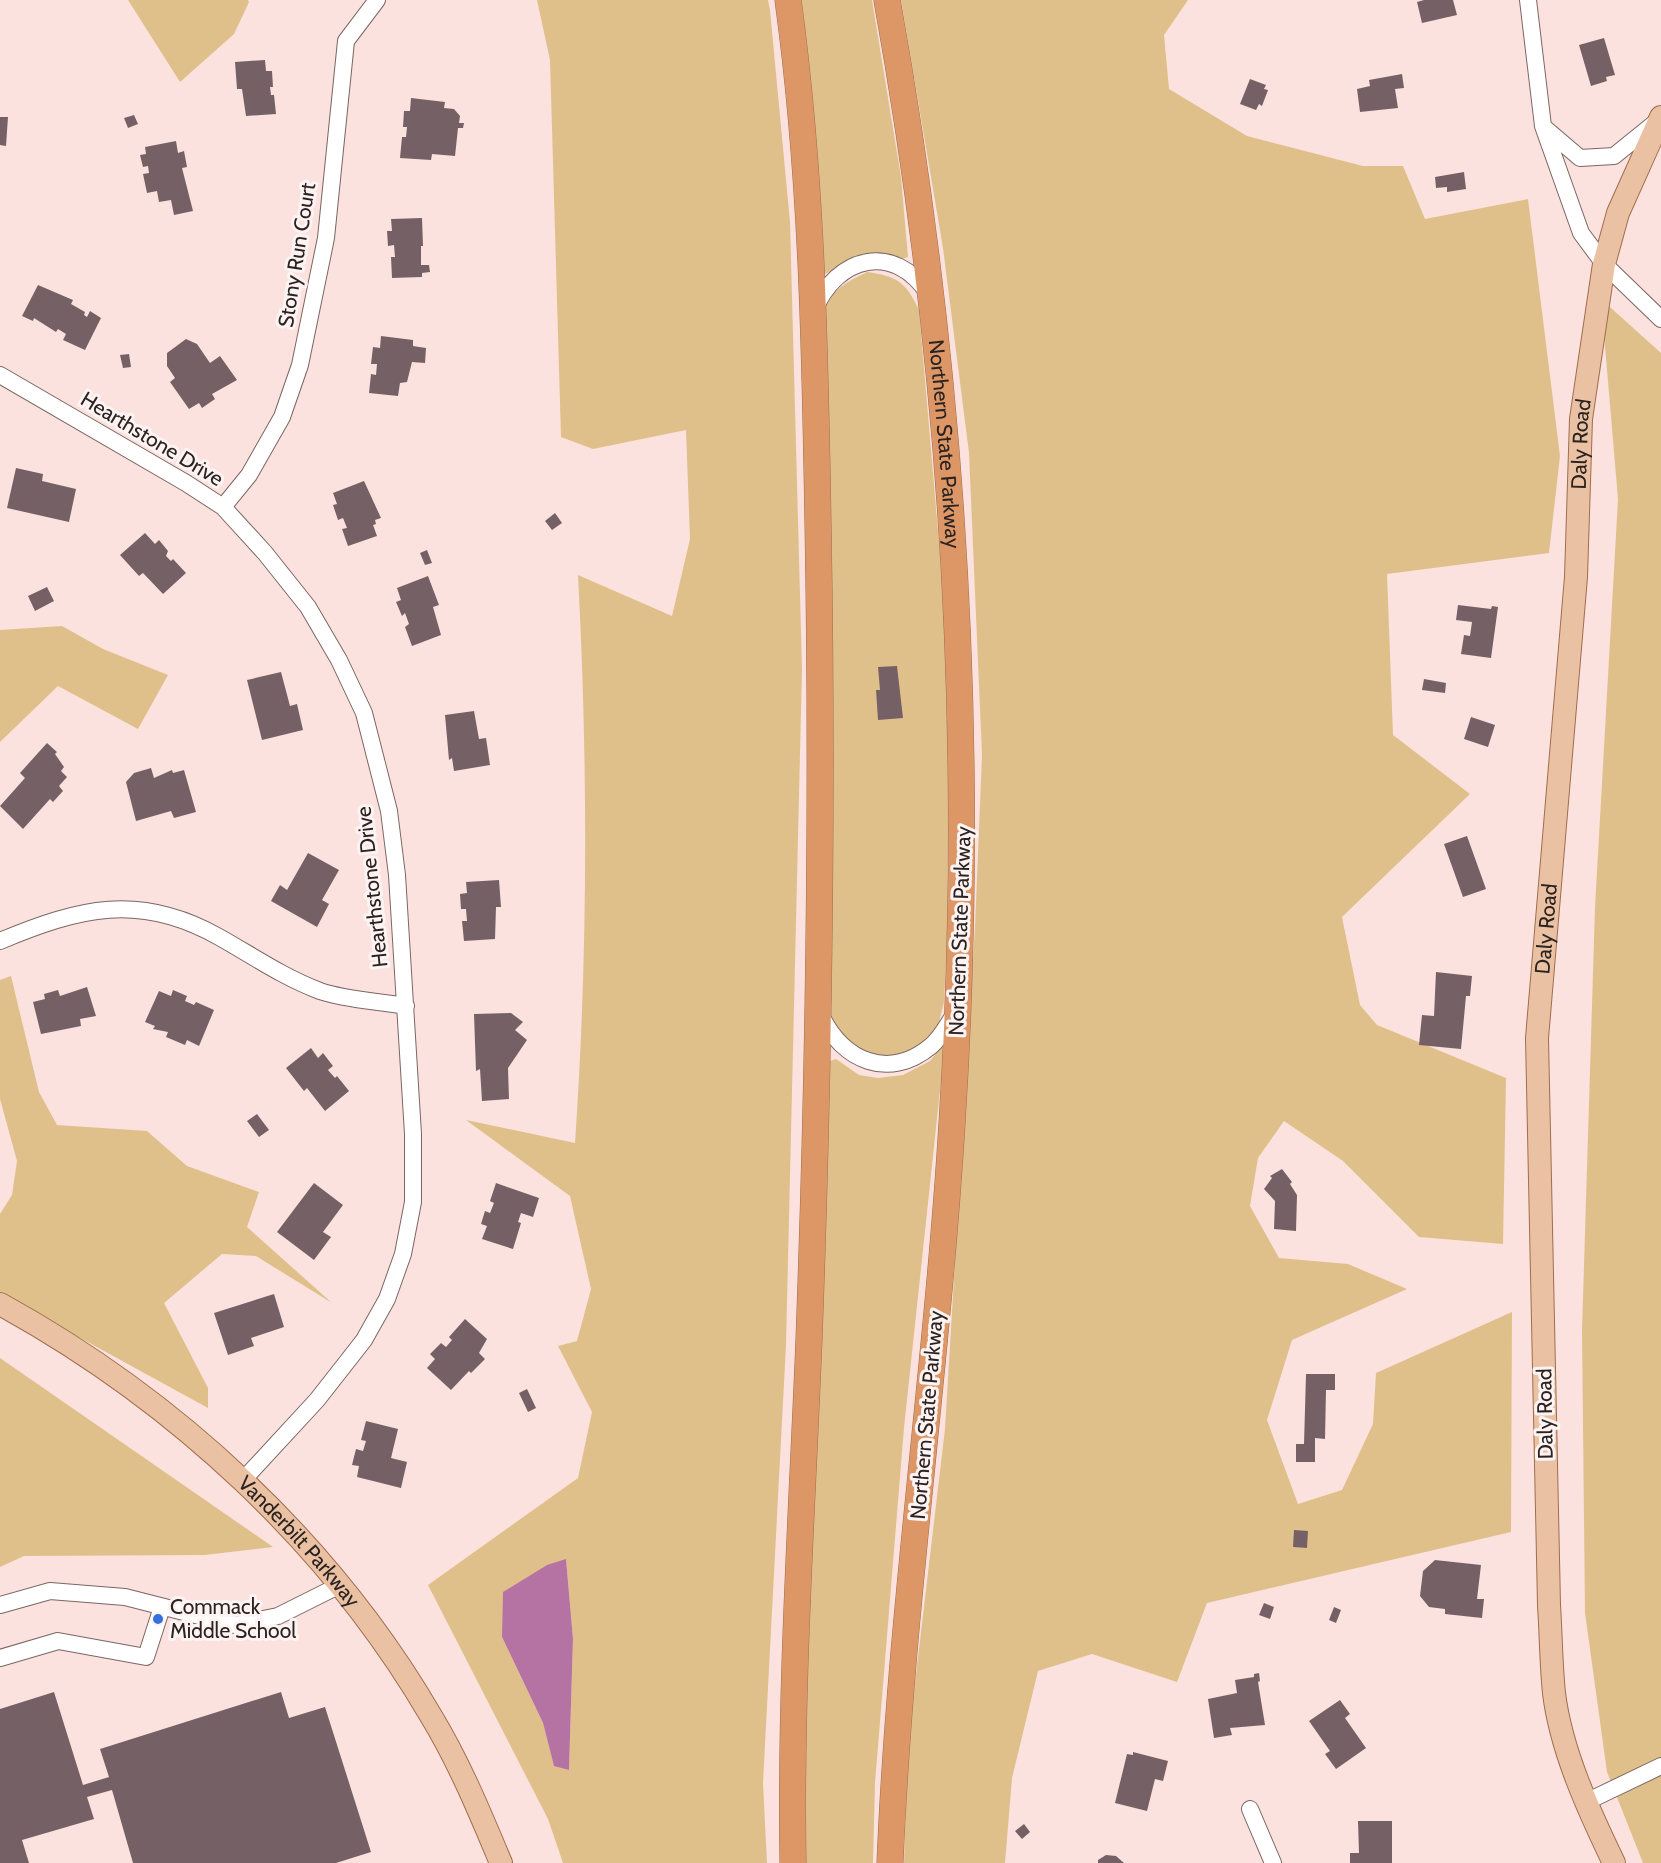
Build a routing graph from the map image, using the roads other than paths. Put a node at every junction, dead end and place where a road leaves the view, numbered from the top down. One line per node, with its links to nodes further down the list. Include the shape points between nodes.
1 (377, 0): 12 (street, Stony Run Court, via 345,40 326,238 300,365 282,417 249,475)
2 (788, 0): 9 (highway, via 805,154)
3 (887, 0): 8 (highway, Northern State Parkway)
4 (1528, 0): 6 (street)
5 (1661, 117): 6 (street, via 1614,156 1580,158); 7 (main road, Daly Road, via 1618,213)
6 (1543, 126): 7 (street, via 1581,233)
7 (1604, 264): 10 (street); 24 (main road, Daly Road, via 1581,419 1576,577 1537,1038 1554,1695 1569,1757)
8 (933, 301): 9 (street, via 906,270 886,262 863,262 835,279); 15 (highway, Northern State Parkway, via 958,627 963,795)
9 (814, 312): 16 (highway, via 820,690)
10 (1661, 319)
11 (0, 375): 12 (street, Hearthstone Drive, via 137,452)
12 (223, 507): 14 (street, Hearthstone Drive, via 308,607 364,713 389,811)
13 (0, 941): 14 (street, via 54,919 94,910 139,910 182,919 270,969 322,991)
14 (406, 1006): 18 (street, Hearthstone Drive, via 413,1202 399,1265 387,1299 364,1340 317,1400)
15 (958, 1008): 16 (street, via 924,1051 902,1060 878,1063 865,1061 843,1048); 28 (highway, Northern State Parkway, via 948,1177)
16 (818, 1009): 27 (highway, via 794,1693)
17 (0, 1304): 18 (main road, Vanderbilt Parkway, via 130,1387)
18 (244, 1479): 19 (main road, Vanderbilt Parkway)
19 (340, 1585): 21 (street, via 278,1616 235,1625); 26 (main road, Vanderbilt Parkway, via 431,1715 475,1801)
20 (0, 1605): 21 (street, via 50,1591 125,1597)
21 (162, 1607): 22 (street, via 146,1657 58,1641)
22 (0, 1658)
23 (1661, 1766): 24 (street)
24 (1588, 1801): 30 (main road, Daly Road, via 1591,1816)
25 (1250, 1809): 29 (street)
26 (498, 1862)
27 (793, 1863)
28 (890, 1863)
29 (1273, 1863)
30 (1614, 1863)

